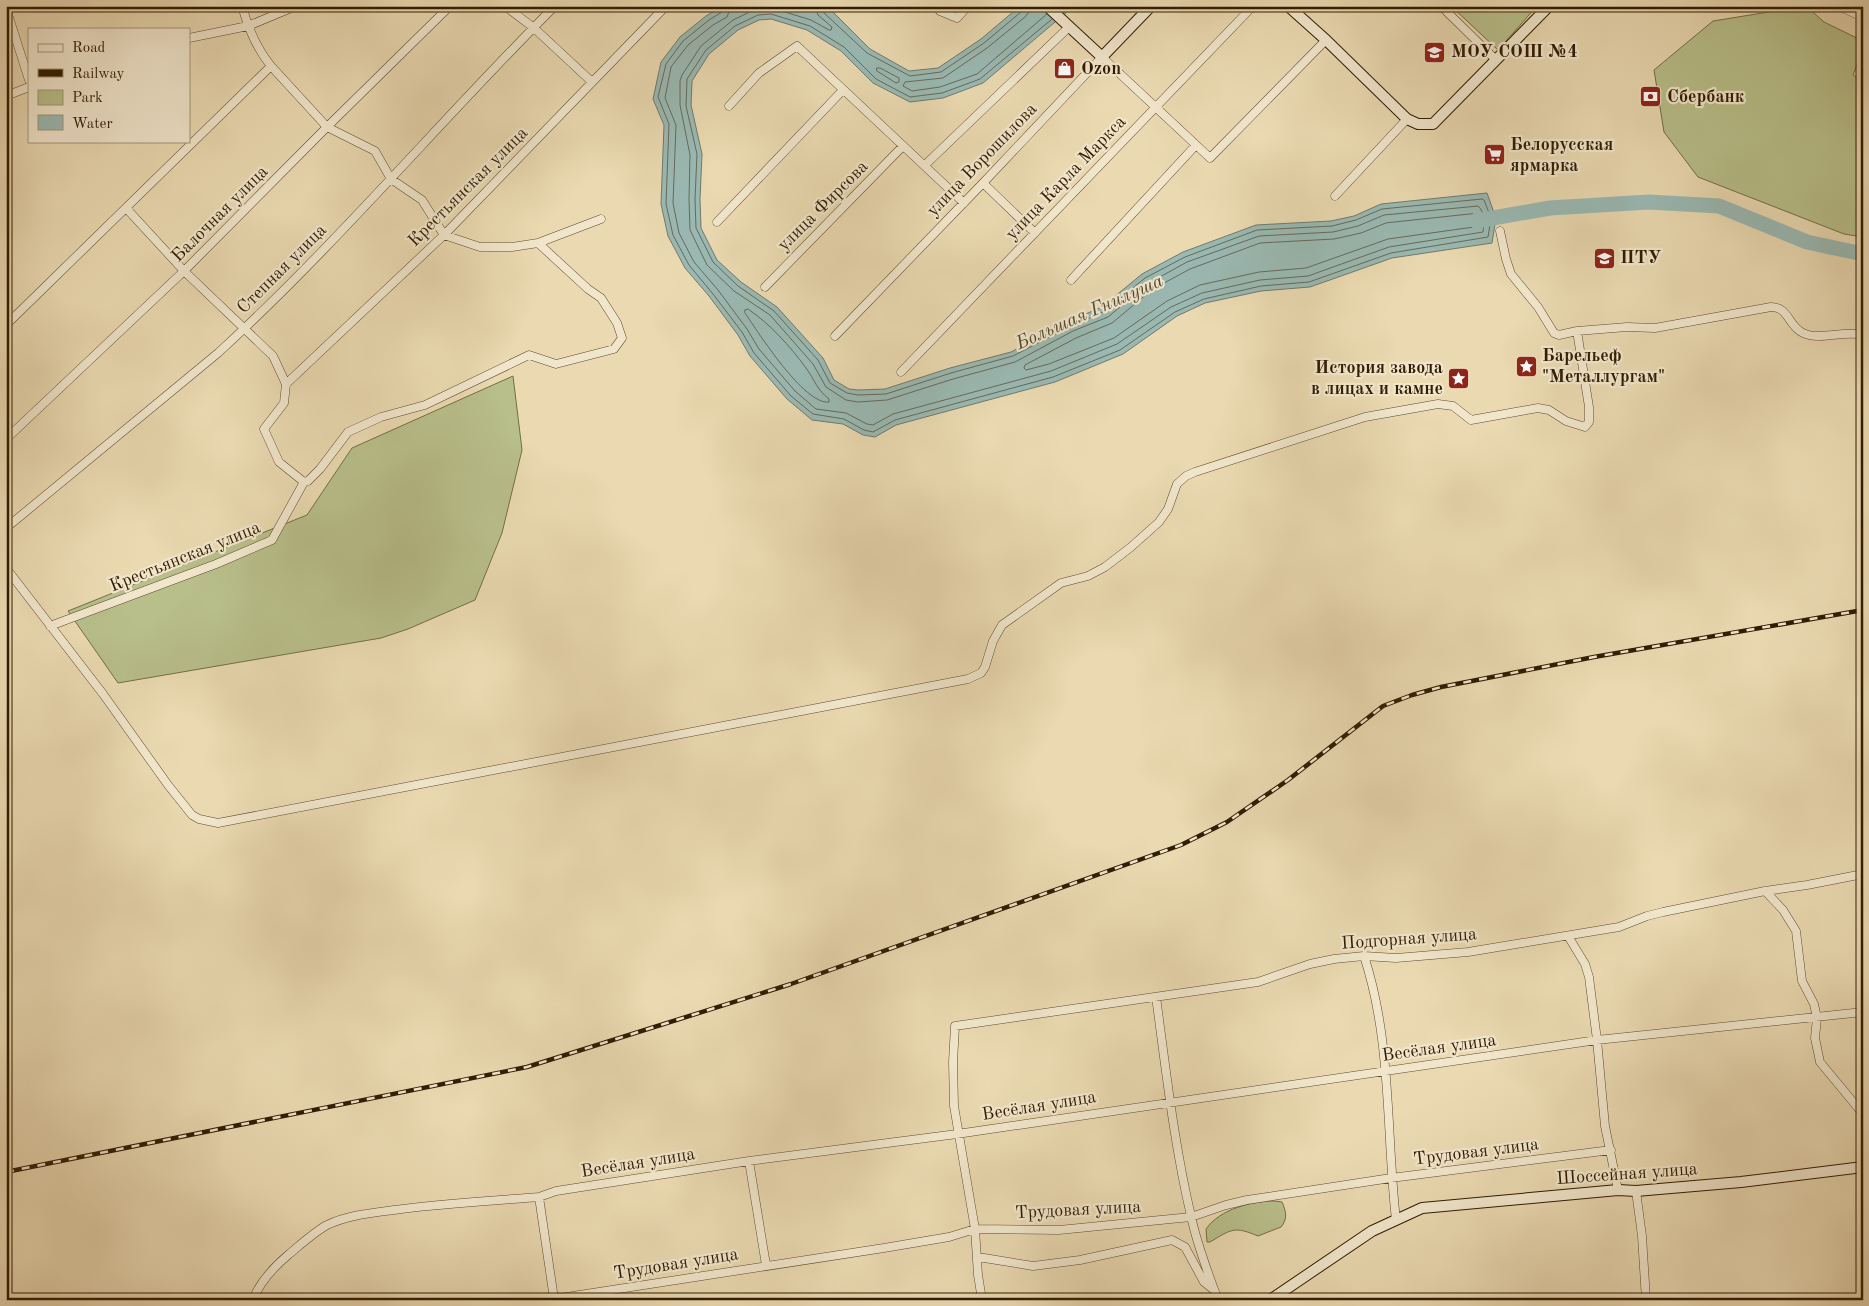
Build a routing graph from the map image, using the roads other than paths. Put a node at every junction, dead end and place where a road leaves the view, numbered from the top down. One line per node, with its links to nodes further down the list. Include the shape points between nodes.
1 (242, 6): 19 (street)
2 (296, 6): 19 (street)
3 (450, 6): 34 (street, Балочная улица)
4 (505, 6): 20 (street)
5 (555, 6): 20 (street, Степная улица)
6 (666, 6): 27 (street, Крестьянская улица)
7 (968, 6): 16 (street, via 957,18)
8 (1047, 6): 18 (main road)
9 (1151, 6): 23 (main road, улица Ворошилова)
10 (1253, 6): 32 (street, улица Карла Маркса)
11 (1288, 6): 22 (main road)
12 (1441, 6): 24 (street)
13 (1549, 6): 24 (main road)
14 (1838, 6): 17 (street)
15 (6, 8): 26 (street)
16 (938, 9)
17 (1863, 17)
18 (1066, 24): 23 (main road); 37 (street)
19 (248, 26): 21 (street); 25 (street)
20 (534, 28): 27 (street); 38 (street, Степная улица)
21 (190, 38)
22 (1326, 40): 33 (main road); 35 (street, via 1210,158)
23 (1102, 57): 32 (street); 39 (street, улица Ворошилова)
24 (1496, 60): 33 (main road, via 1434,124 1418,124)
25 (271, 66): 34 (street); 42 (street)
26 (28, 77)
27 (592, 82): 47 (street, Крестьянская улица)
28 (28, 87): 30 (street)
29 (844, 90): 31 (street, via 797,46 759,73); 36 (street); 44 (street)
30 (6, 96)
31 (729, 106)
32 (1154, 107): 35 (street); 46 (street, улица Карла Маркса)
33 (1407, 119): 40 (street)
34 (328, 126): 38 (street, via 375,152); 49 (street, Балочная улица)
35 (1196, 145): 50 (street)
36 (903, 146): 37 (street); 51 (street, улица Фирсова)
37 (925, 166): 41 (street)
38 (391, 180): 47 (street, via 422,200); 53 (street, Степная улица)
39 (983, 184): 41 (street, улица Ворошилова); 46 (street)
40 (1335, 196)
41 (964, 203): 56 (street, улица Ворошилова)
42 (126, 208): 49 (street); 52 (street)
43 (601, 219): 48 (street)
44 (717, 222)
45 (1500, 230): 54 (street, via 1512,274 1554,333)
46 (1034, 233): 57 (street, улица Карла Маркса)
47 (444, 234): 48 (street, via 480,247); 58 (street, Крестьянская улица)
48 (538, 243): 60 (street, Крестьянская улица, via 602,298 622,338 614,349 556,364 529,355 425,405 382,417 348,432 320,469)
49 (184, 272): 53 (street); 59 (street, Балочная улица)
50 (1071, 280)
51 (765, 287)
52 (6, 325)
53 (244, 329): 58 (street, via 273,356); 61 (street, Степная улица)
54 (1577, 332): 55 (street, via 1655,328 1778,307 1795,328 1810,336); 63 (street, via 1590,407 1589,422 1585,427 1538,408 1471,420 1453,406 1438,404 1365,418 1195,472 1177,484 1164,516 1131,547 1088,576 1061,583 1002,625 981,673 946,684 218,823 192,816)
55 (1863, 335)
56 (835, 336)
57 (901, 372)
58 (286, 384): 60 (street, via 284,403 264,429 279,462)
59 (6, 439)
60 (304, 482): 63 (street, Крестьянская улица, via 272,540)
61 (6, 528)
62 (6, 568): 63 (street)
63 (50, 626)
64 (1863, 874): 65 (street, Подгорная улица)
65 (1765, 891): 66 (street, Подгорная улица, via 1663,912 1619,927); 70 (street, via 1783,910 1796,931 1802,981)
66 (1568, 936): 67 (street, Подгорная улица, via 1468,952 1396,958); 71 (street, via 1589,977)
67 (1364, 956): 68 (street, Подгорная улица, via 1310,964 1258,982); 72 (street, via 1372,981)
68 (1156, 997): 73 (street); 75 (street, Подгорная улица, via 955,1026 954,1106)
69 (1863, 1012): 70 (street, Весёлая улица)
70 (1817, 1018): 71 (street, Весёлая улица); 74 (street, via 1815,1038 1820,1062)
71 (1597, 1040): 72 (street, Весёлая улица); 76 (street)
72 (1386, 1071): 73 (street, Весёлая улица); 79 (street)
73 (1170, 1102): 75 (street, Весёлая улица); 83 (street)
74 (1863, 1114)
75 (958, 1134): 77 (street, Весёлая улица); 85 (street)
76 (1610, 1150): 79 (street, Трудовая улица); 80 (street)
77 (748, 1161): 82 (street, Весёлая улица, via 556,1191); 87 (street)
78 (1863, 1167): 81 (main road, Шоссейная улица)
79 (1391, 1178): 83 (street, Трудовая улица, via 1226,1204); 84 (street)
80 (1618, 1190): 81 (main road, Шоссейная улица); 84 (main road, Шоссейная улица, via 1422,1208)
81 (1636, 1191): 94 (street)
82 (539, 1197): 89 (street); 90 (street, Весёлая улица, via 421,1206 344,1218 326,1226 283,1260)
83 (1191, 1218): 85 (street, Трудовая улица, via 1059,1230); 88 (street)
84 (1396, 1220): 93 (main road, Шоссейная улица, via 1372,1231)
85 (975, 1229): 86 (street); 87 (street, Трудовая улица, via 949,1237)
86 (978, 1257): 88 (street, via 1033,1266 1080,1260 1172,1240 1185,1247 1204,1282); 91 (street)
87 (766, 1265): 89 (street, Трудовая улица)
88 (1215, 1291): 92 (street)
89 (550, 1299)
90 (252, 1300)
91 (982, 1300)
92 (1218, 1300)
93 (1270, 1300)
94 (1646, 1300)

